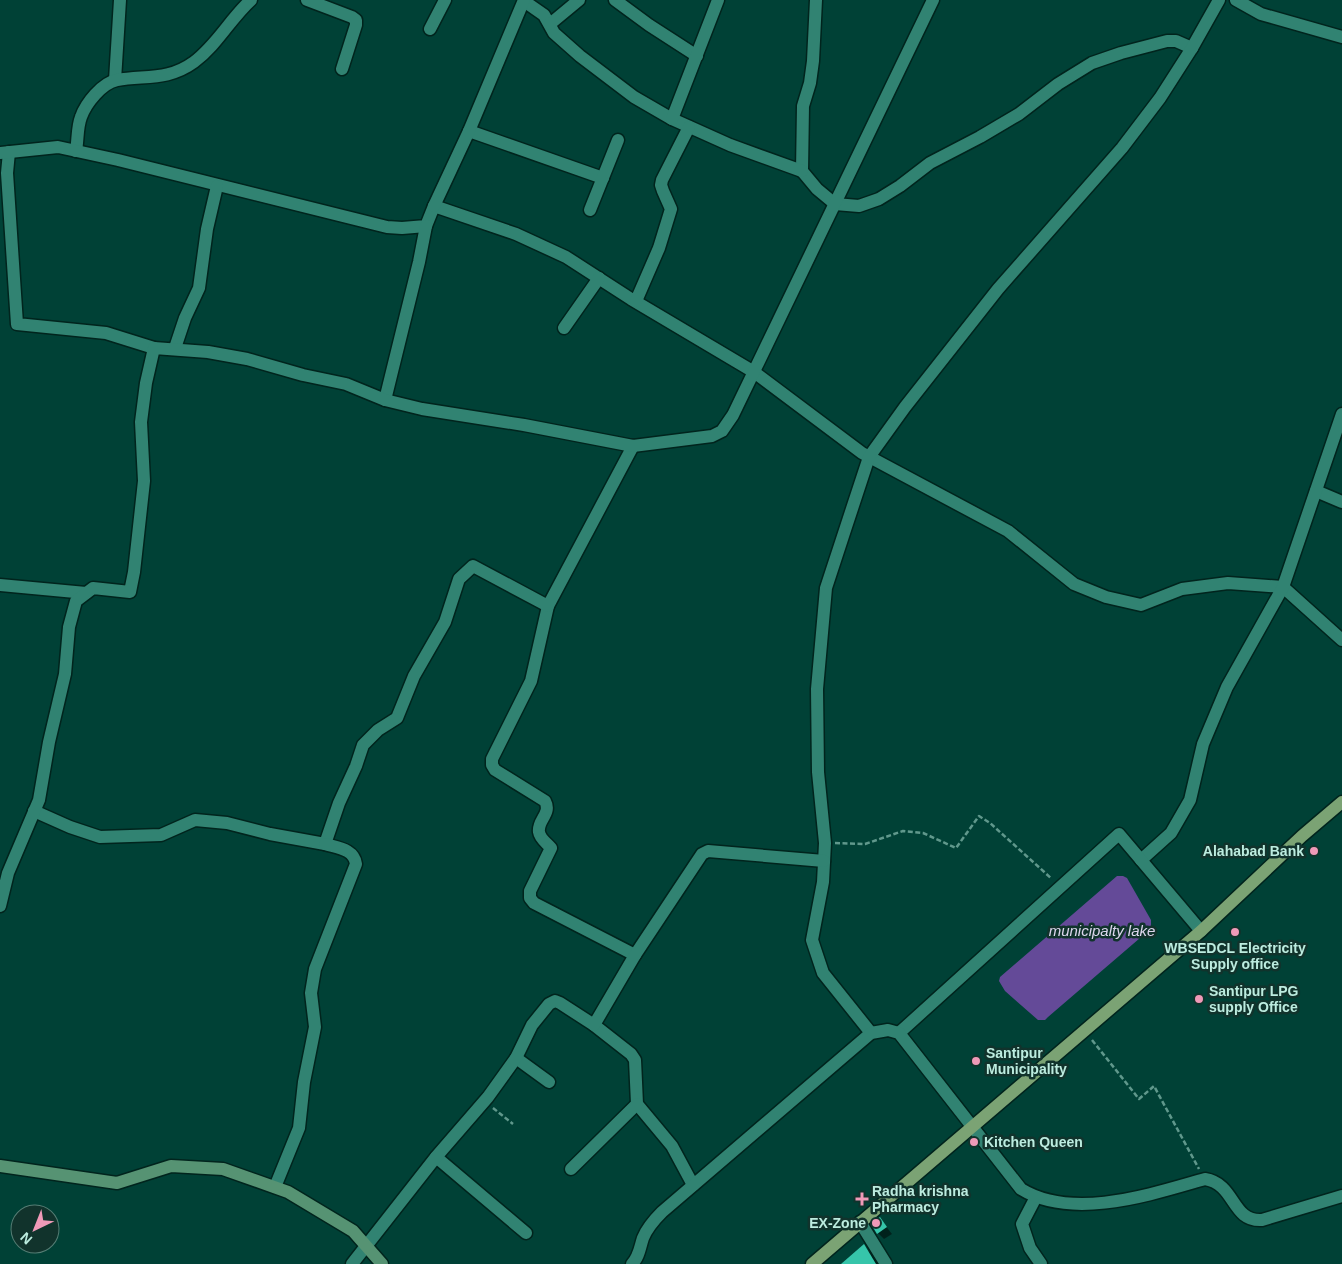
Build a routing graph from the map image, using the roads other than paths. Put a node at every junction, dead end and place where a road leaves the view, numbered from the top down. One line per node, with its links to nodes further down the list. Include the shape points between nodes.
1 (120, 0): 19 (street)
2 (251, 0): 19 (street, via 193,63 165,76)
3 (307, 0): 18 (street, via 356,20)
4 (444, 0): 14 (street)
5 (524, 0): 13 (street, via 544,15); 22 (street)
6 (579, 0): 13 (street)
7 (615, 0): 17 (street)
8 (718, 0): 17 (street)
9 (816, 0): 26 (street, via 813,60 803,106)
10 (933, 0): 29 (street)
11 (1219, 0): 16 (street)
12 (1236, 0): 15 (street, via 1262,14)
13 (550, 24): 20 (street, via 554,33 602,73)
14 (430, 29)
15 (1342, 37)
16 (1192, 48): 29 (street, via 1176,41 1167,42 1092,63 1018,114 930,163 879,199 859,206); 42 (street, via 1122,148 998,288)
17 (697, 56): 20 (street)
18 (342, 69)
19 (115, 80): 24 (street, via 92,96 80,117)
20 (672, 119): 21 (street)
21 (689, 127): 26 (street); 34 (street, via 662,180 671,209 659,248)
22 (469, 131): 27 (street); 30 (street)
23 (618, 140): 27 (street)
24 (76, 151): 25 (street, via 58,147); 28 (street)
25 (5, 152): 36 (street, via 17,324 106,334)
26 (802, 171): 29 (street)
27 (603, 178): 31 (street)
28 (217, 186): 32 (street, via 386,227); 37 (street, via 199,288)
29 (835, 204): 38 (street)
30 (434, 206): 32 (street); 33 (street, via 521,236 566,257)
31 (590, 210)
32 (426, 226): 39 (street)
33 (600, 278): 34 (street); 35 (street)
34 (636, 301): 38 (street)
35 (564, 328)
36 (154, 348): 37 (street); 47 (street, via 141,422 144,480 130,592 93,588)
37 (175, 348): 39 (street, via 247,359 346,384)
38 (754, 372): 41 (street, via 722,431 712,436); 42 (street)
39 (385, 400): 41 (street)
40 (1342, 414): 43 (street)
41 (633, 446): 48 (street)
42 (870, 457): 46 (street, via 1008,531 1074,584 1106,597 1141,605 1182,589 1228,583); 53 (street, via 826,588 817,689)
43 (1316, 491): 44 (street); 46 (street)
44 (1342, 502)
45 (0, 585): 47 (street)
46 (1283, 587): 49 (street); 54 (street, via 1224,696 1203,744 1190,800 1171,833)
47 (86, 594): 51 (street, via 76,601 69,627 65,674)
48 (548, 606): 52 (street, via 472,566 459,579 444,622 414,676 397,718 363,745 338,803); 57 (street, via 530,681 492,765 548,806 539,833 551,848 530,891 530,898)
49 (1342, 640)
50 (1342, 802): 56 (main road)
51 (34, 811): 52 (street, via 100,837 161,835 195,820 227,823); 55 (street, via 8,873)
52 (325, 844): 69 (street, via 349,852 355,857 356,864 315,969 311,993 315,1027 299,1128)
53 (824, 860): 57 (street, via 708,851 702,854); 59 (street, via 812,940 823,973)
54 (1141, 860): 56 (street); 60 (street, via 1119,834)
55 (0, 906)
56 (1201, 931): 64 (main road)
57 (635, 955): 58 (street)
58 (594, 1025): 61 (street, via 554,1001 532,1025); 63 (street, via 635,1060)
59 (871, 1033): 60 (street, via 888,1030); 68 (street)
60 (899, 1033): 64 (street)
61 (516, 1058): 62 (street); 65 (street)
62 (549, 1082)
63 (637, 1104): 67 (street); 68 (street, via 672,1146)
64 (972, 1126): 71 (street, via 1021,1189); 72 (main road)
65 (436, 1157): 73 (street); 74 (street)
66 (0, 1166): 69 (street, via 118,1183 171,1166 223,1169)
67 (571, 1169)
68 (694, 1185): 78 (street, via 651,1224)
69 (275, 1187): 74 (street, via 353,1231)
70 (1342, 1196): 71 (street, via 1262,1220 1245,1216 1215,1180 1205,1179 1120,1201 1088,1204)
71 (1036, 1197): 75 (street, via 1022,1224)
72 (860, 1222): 79 (main road); 80 (street)
73 (526, 1233)
74 (366, 1247): 76 (street); 77 (street)
75 (1034, 1262)
76 (352, 1264)
77 (382, 1264)
78 (632, 1264)
79 (812, 1264)
80 (886, 1264)

